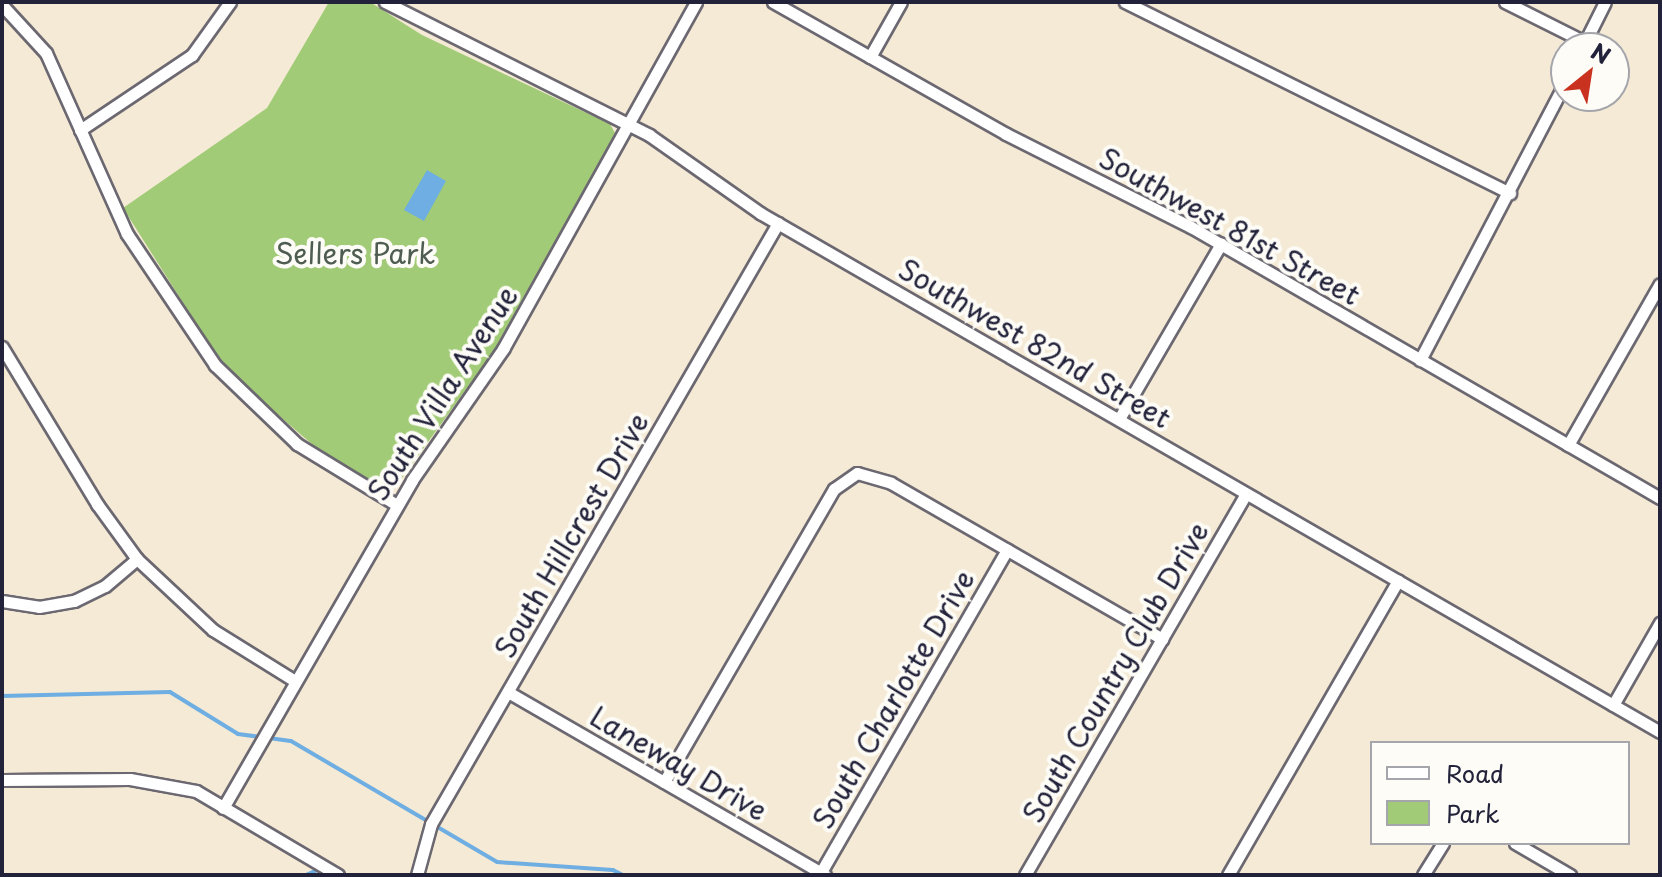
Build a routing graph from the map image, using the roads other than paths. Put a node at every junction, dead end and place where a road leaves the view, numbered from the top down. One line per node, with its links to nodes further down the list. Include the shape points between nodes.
1 (230, 2): 15 (street, via 192,55)
2 (385, 2): 14 (street, Southwest 82nd Street, via 443,36)
3 (696, 2): 14 (street, South Villa Avenue)
4 (773, 2): 12 (street, Southwest 81st Street)
5 (901, 2): 12 (street)
6 (1125, 2): 16 (street)
7 (1505, 2): 10 (street)
8 (1605, 2): 11 (street)
9 (2, 5): 15 (street, via 46,53)
10 (1560, 32)
11 (1590, 32)
12 (870, 57): 18 (street, Southwest 81st Street)
13 (1550, 112): 16 (street)
14 (629, 124): 17 (street, Southwest 82nd Street); 26 (street, South Villa Avenue, via 497,359)
15 (80, 130): 26 (street, via 127,234 215,365 297,444)
16 (1510, 193): 21 (street)
17 (778, 223): 22 (street, Southwest 82nd Street); 34 (street, South Hillcrest Drive)
18 (1221, 244): 21 (street, Southwest 81st Street); 22 (street)
19 (1660, 284): 23 (street)
20 (2, 347): 28 (street, via 97,504)
21 (1420, 360): 23 (street, Southwest 81st Street)
22 (1119, 419): 24 (street, Southwest 82nd Street)
23 (1568, 445): 25 (street, Southwest 81st Street)
24 (1246, 494): 29 (street, Southwest 82nd Street); 32 (street, South Country Club Drive)
25 (1660, 498)
26 (397, 505): 33 (street, South Villa Avenue)
27 (1007, 550): 32 (street); 38 (street, via 880,477 862,472 849,476 821,511); 42 (street, South Charlotte Drive)
28 (137, 559): 30 (street, via 105,586 74,601 39,607); 33 (street, via 213,630)
29 (1398, 581): 35 (street, Southwest 82nd Street); 46 (street)
30 (2, 601)
31 (1660, 623): 35 (street)
32 (1162, 639): 45 (street, South Country Club Drive)
33 (295, 681): 39 (street, South Villa Avenue)
34 (508, 692): 38 (street, Laneway Drive); 44 (street, South Hillcrest Drive, via 437,813 423,843)
35 (1613, 705): 36 (street, Southwest 82nd Street)
36 (1660, 732)
37 (2, 780): 39 (street, via 130,779 196,791)
38 (664, 782): 42 (street, Laneway Drive)
39 (223, 808): 43 (street)
40 (1442, 845): 47 (street)
41 (1518, 845): 48 (street)
42 (824, 874)
43 (338, 875)
44 (417, 875)
45 (1025, 875)
46 (1228, 875)
47 (1423, 875)
48 (1570, 875)

